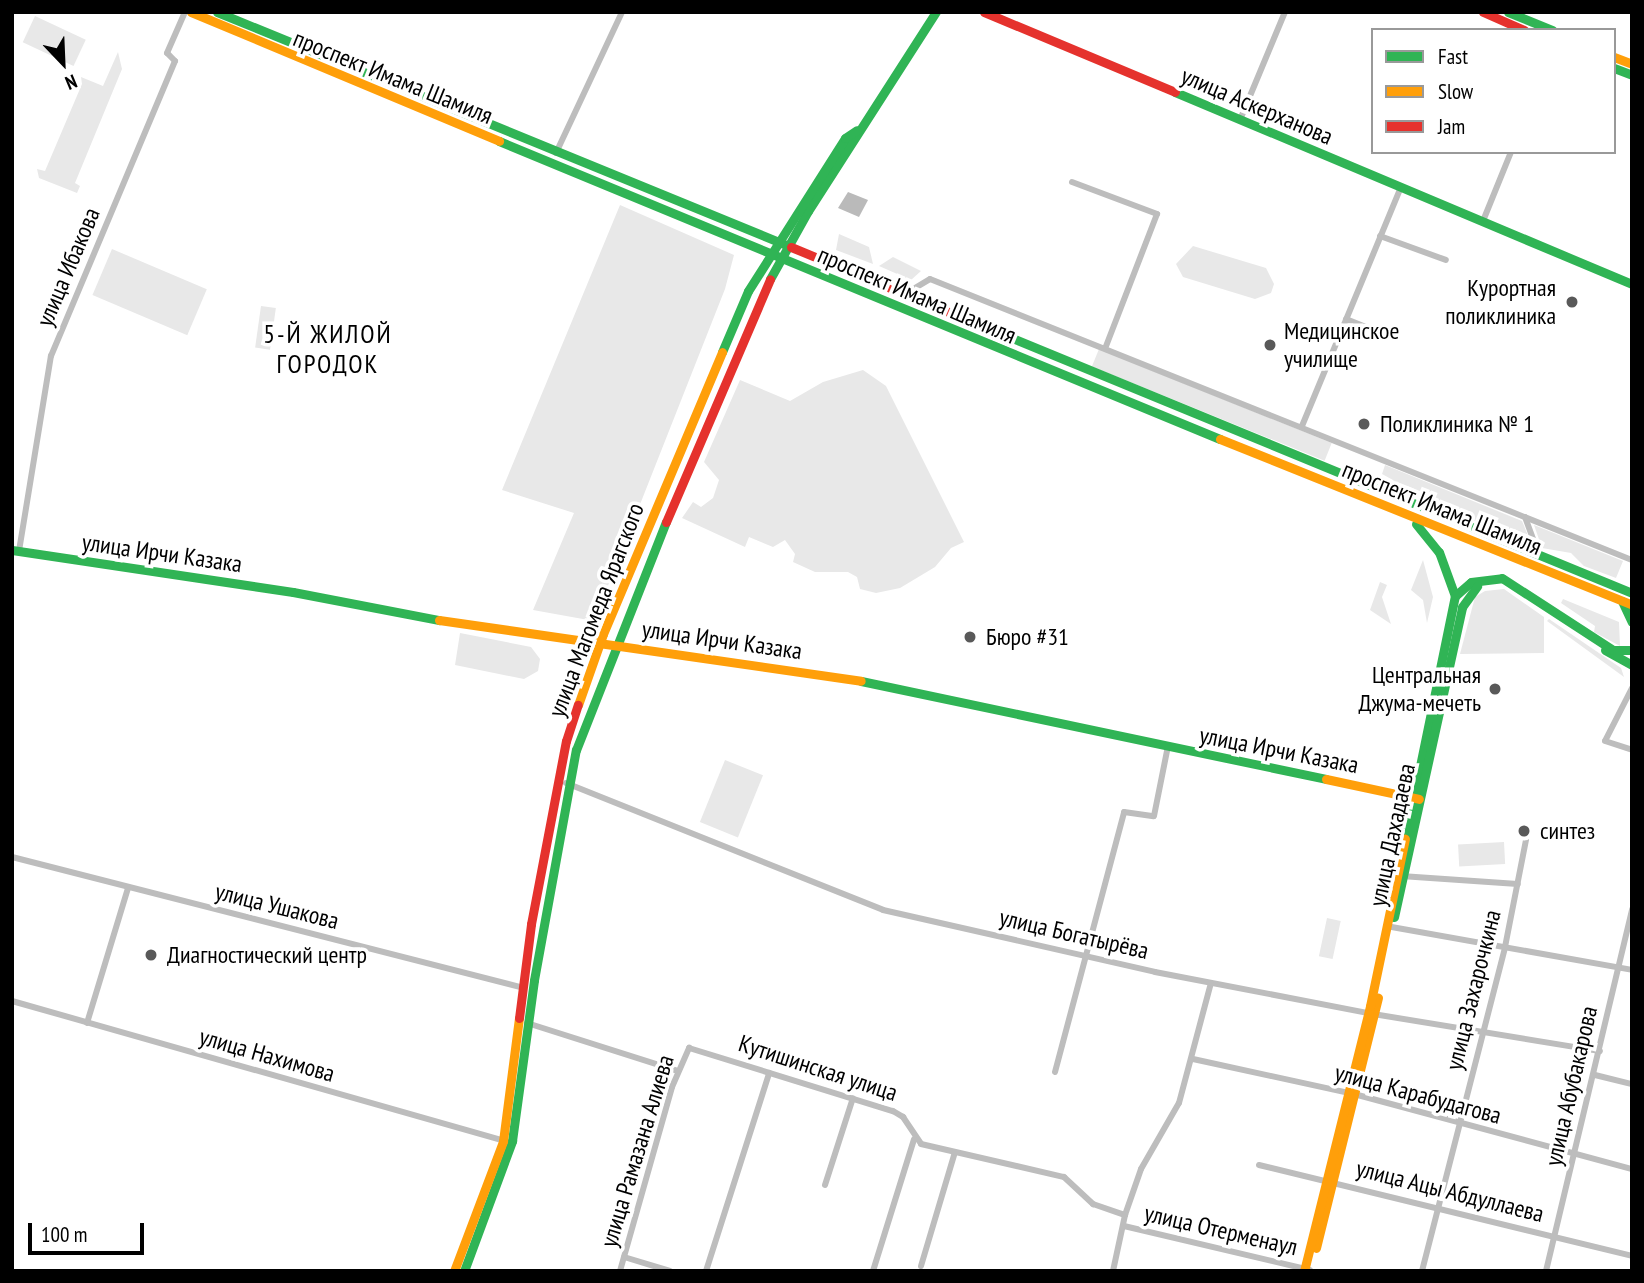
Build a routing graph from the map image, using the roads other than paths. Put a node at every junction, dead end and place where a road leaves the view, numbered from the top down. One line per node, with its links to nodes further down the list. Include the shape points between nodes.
1 (185, 12): 34 (street, улица Ибакова, via 167,53 175,61 51,356)
2 (191, 12): 12 (main road, проспект Имама Шамиля)
3 (218, 12): 12 (main road, проспект Имама Шамиля)
4 (622, 12): 15 (street)
5 (936, 12): 14 (main road, улица Магомеда Ярагского)
6 (984, 12): 13 (main road, улица Аскерханова)
7 (1285, 12): 13 (street)
8 (1483, 12): 10 (main road)
9 (1508, 12): 11 (main road)
10 (1519, 28)
11 (1547, 28)
12 (330, 68): 15 (main road, проспект Имама Шамиля); 23 (main road, проспект Имама Шамиля)
13 (1240, 120): 18 (main road, улица Аскерханова)
14 (859, 129): 21 (main road, улица Магомеда Ярагского, via 845,138); 22 (main road, улица Магомеда Ярагского)
15 (556, 153): 21 (main road, проспект Имама Шамиля)
16 (1510, 154): 19 (street)
17 (1072, 182): 30 (street, via 1157,214)
18 (1401, 187): 19 (main road, улица Аскерханова); 20 (street)
19 (1483, 221): 26 (main road, улица Аскерханова)
20 (1380, 236): 25 (street); 28 (street)
21 (776, 243): 22 (main road, проспект Имама Шамиля); 23 (main road, улица Магомеда Ярагского)
22 (787, 248): 24 (main road, улица Магомеда Ярагского); 27 (main road, проспект Имама Шамиля)
23 (769, 254): 24 (main road, проспект Имама Шамиля); 42 (main road, улица Магомеда Ярагского, via 709,375)
24 (782, 259): 32 (main road, проспект Имама Шамиля); 43 (main road, улица Магомеда Ярагского, via 738,343)
25 (1446, 260)
26 (1632, 284)
27 (902, 296): 30 (street, via 930,279); 35 (main road, проспект Имама Шамиля)
28 (1346, 319): 29 (street); 31 (street)
29 (1388, 335)
30 (1106, 346): 31 (street)
31 (1301, 426): 33 (street)
32 (1396, 511): 38 (main road, via 1425,530); 39 (main road, проспект Имама Шамиля)
33 (1523, 516): 35 (street); 36 (street)
34 (16, 551): 42 (main road, улица Ирчи Казака)
35 (1540, 556): 37 (main road, проспект Имама Шамиля)
36 (1632, 560)
37 (1629, 589)
38 (1455, 596): 44 (main road, via 1471,582 1502,578 1613,650); 52 (main road, улица Дахадаева)
39 (1622, 601): 40 (main road, проспект Имама Шамиля); 41 (main road)
40 (1632, 605)
41 (1632, 622)
42 (600, 643): 43 (main road, улица Ирчи Казака); 51 (main road, улица Магомеда Ярагского, via 566,741)
43 (614, 645): 49 (main road, улица Ирчи Казака, via 829,674); 51 (main road, улица Магомеда Ярагского)
44 (1632, 650)
45 (1632, 665): 52 (main road, улица Дахадаева, via 1510,586 1485,582 1474,588 1462,607)
46 (1632, 688): 48 (street)
47 (1632, 700): 48 (street)
48 (1625, 705): 50 (street, via 1605,741)
49 (1168, 746): 52 (main road, улица Ирчи Казака); 61 (street, via 1154,816 1124,812)
50 (1632, 750)
51 (564, 782): 61 (street, улица Богатырёва, via 883,910); 65 (main road, улица Магомеда Ярагского); 66 (main road, улица Магомеда Ярагского)
52 (1416, 798): 55 (main road, улица Дахадаева)
53 (1526, 841): 56 (street, улица Захарочкина)
54 (12, 856): 57 (street, улица Ушакова)
55 (1398, 875): 56 (street); 59 (main road, улица Дахадаева)
56 (1518, 884): 60 (street, улица Захарочкина)
57 (128, 888): 65 (street, улица Ушакова); 69 (street)
58 (1632, 909): 62 (street, улица Абубакарова)
59 (1388, 926): 60 (street); 68 (main road, улица Дахадаева)
60 (1505, 947): 62 (street); 71 (street, улица Захарочкина)
61 (1086, 956): 64 (street, улица Богатырёва); 76 (street)
62 (1618, 967): 63 (street); 73 (street, улица Абубакарова)
63 (1632, 970)
64 (1211, 983): 68 (street, улица Богатырёва); 74 (street)
65 (521, 988): 66 (street, улица Ушакова); 70 (main road, улица Магомеда Ярагского)
66 (533, 990): 70 (main road, улица Магомеда Ярагского)
67 (12, 1001): 69 (street, улица Нахимова)
68 (1371, 1014): 71 (street, улица Богатырёва); 80 (main road, улица Дахадаева)
69 (87, 1023): 84 (street, улица Нахимова)
70 (525, 1023): 75 (street); 84 (main road, улица Магомеда Ярагского)
71 (1485, 1030): 73 (street, улица Богатырёва); 82 (street, улица Захарочкина)
72 (695, 1047): 75 (street, улица Рамазана Алиева, via 685,1052); 77 (street, Кутишинская улица)
73 (1600, 1051): 78 (street, улица Абубакарова)
74 (1193, 1059): 80 (street, улица Карабудагова); 92 (street, via 1180,1102 1141,1169)
75 (678, 1071): 96 (street, улица Рамазана Алиева)
76 (1055, 1072)
77 (769, 1073): 81 (street, Кутишинская улица); 103 (street)
78 (1595, 1075): 79 (street); 86 (street, улица Абубакарова)
79 (1632, 1084)
80 (1350, 1094): 82 (street, улица Карабудагова); 89 (main road, улица Дахадаева)
81 (853, 1098): 83 (street, Кутишинская улица, via 903,1117); 90 (street)
82 (1458, 1125): 86 (street, улица Карабудагова); 91 (street, улица Захарочкина)
83 (914, 1139): 85 (street, Кутишинская улица); 104 (street)
84 (508, 1141): 99 (main road, улица Магомеда Ярагского); 100 (main road, улица Магомеда Ярагского)
85 (954, 1155): 92 (street, Кутишинская улица, via 1000,1165 1022,1164 1064,1177 1093,1204); 97 (street)
86 (1574, 1156): 88 (street, улица Карабудагова); 94 (street, улица Абубакарова)
87 (1259, 1165): 89 (street, улица Ацы Абдуллаева)
88 (1632, 1169)
89 (1329, 1181): 91 (street, улица Ацы Абдуллаева); 98 (main road, улица Дахадаева)
90 (825, 1185)
91 (1439, 1206): 94 (street, улица Ацы Абдуллаева); 106 (street, улица Захарочкина)
92 (1125, 1215): 93 (street)
93 (1124, 1226): 98 (street, улица Отерменаул); 105 (street)
94 (1555, 1237): 95 (street, улица Ацы Абдуллаева); 107 (street, улица Абубакарова)
95 (1632, 1256)
96 (624, 1257): 101 (street, улица Рамазана Алиева); 102 (street)
97 (921, 1266)
98 (1307, 1270)
99 (454, 1271)
100 (464, 1271)
101 (620, 1271)
102 (670, 1271)
103 (705, 1271)
104 (873, 1271)
105 (1113, 1271)
106 (1422, 1271)
107 (1546, 1271)

